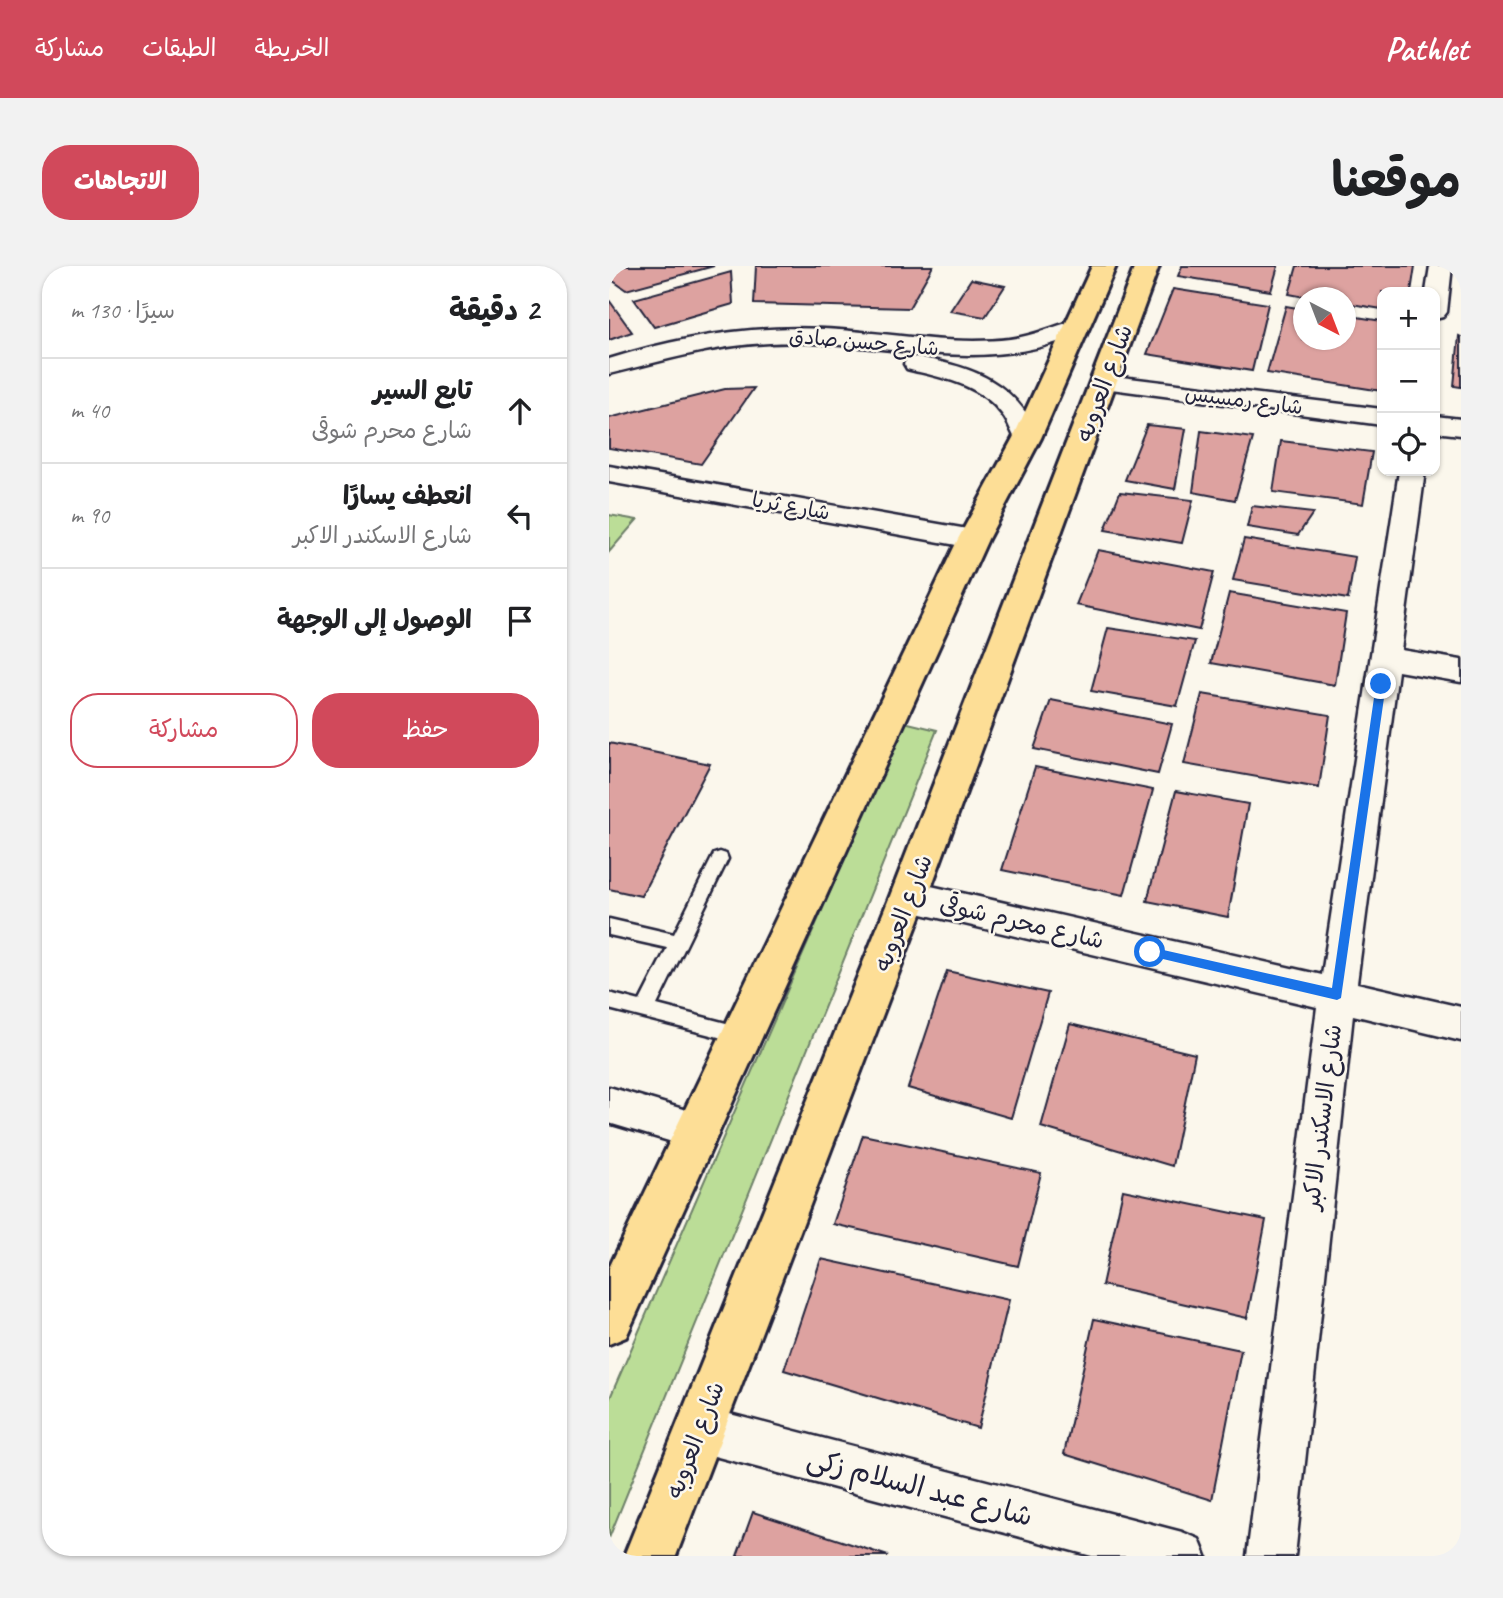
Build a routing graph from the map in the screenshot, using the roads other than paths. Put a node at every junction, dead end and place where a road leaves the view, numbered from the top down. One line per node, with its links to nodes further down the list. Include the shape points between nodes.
1 (1104, 266): 5 (highway, شارع العروبه)
2 (1147, 266): 7 (highway, شارع العروبه)
3 (1441, 266): 4 (street)
4 (1438, 287)
5 (1077, 327): 6 (street, شارع حسن صادق, via 1040,342 974,350 828,336 747,337 688,346); 12 (highway, شارع العروبه)
6 (609, 367)
7 (1105, 382): 9 (street, شارع رمسيس); 19 (highway, شارع العروبه)
8 (609, 384): 12 (street, شارع حسن صادق, via 686,363 739,355 804,352 868,357 942,368 971,378 1006,402)
9 (1377, 416)
10 (1440, 425): 11 (street)
11 (1461, 427)
12 (1027, 438): 15 (highway, شارع العروبه)
13 (609, 474): 15 (street, شارع ثريا)
14 (1411, 476): 16 (street, شارع الاسكندر الاكبر)
15 (973, 539): 26 (highway, شارع العروبه)
16 (1385, 658): 17 (street); 22 (street, شارع الاسكندر الاكبر)
17 (1461, 671)
18 (720, 859): 21 (lane)
19 (909, 896): 22 (street, شارع محرم شوقى); 30 (highway, شارع العروبه)
20 (609, 927): 21 (lane)
21 (677, 943): 24 (lane)
22 (1337, 995): 25 (street, شارع محرم شوقى); 33 (street, شارع الاسكندر الاكبر)
23 (609, 1000): 24 (lane)
24 (645, 1010): 26 (lane)
25 (1461, 1024)
26 (742, 1035): 28 (highway, شارع العروبه)
27 (609, 1105): 28 (street)
28 (699, 1131): 29 (highway, شارع العروبه)
29 (609, 1320)
30 (699, 1429): 31 (highway, شارع العروبه); 32 (street, شارع عبد السلام زكى)
31 (650, 1556)
32 (1182, 1556)
33 (1271, 1556)

